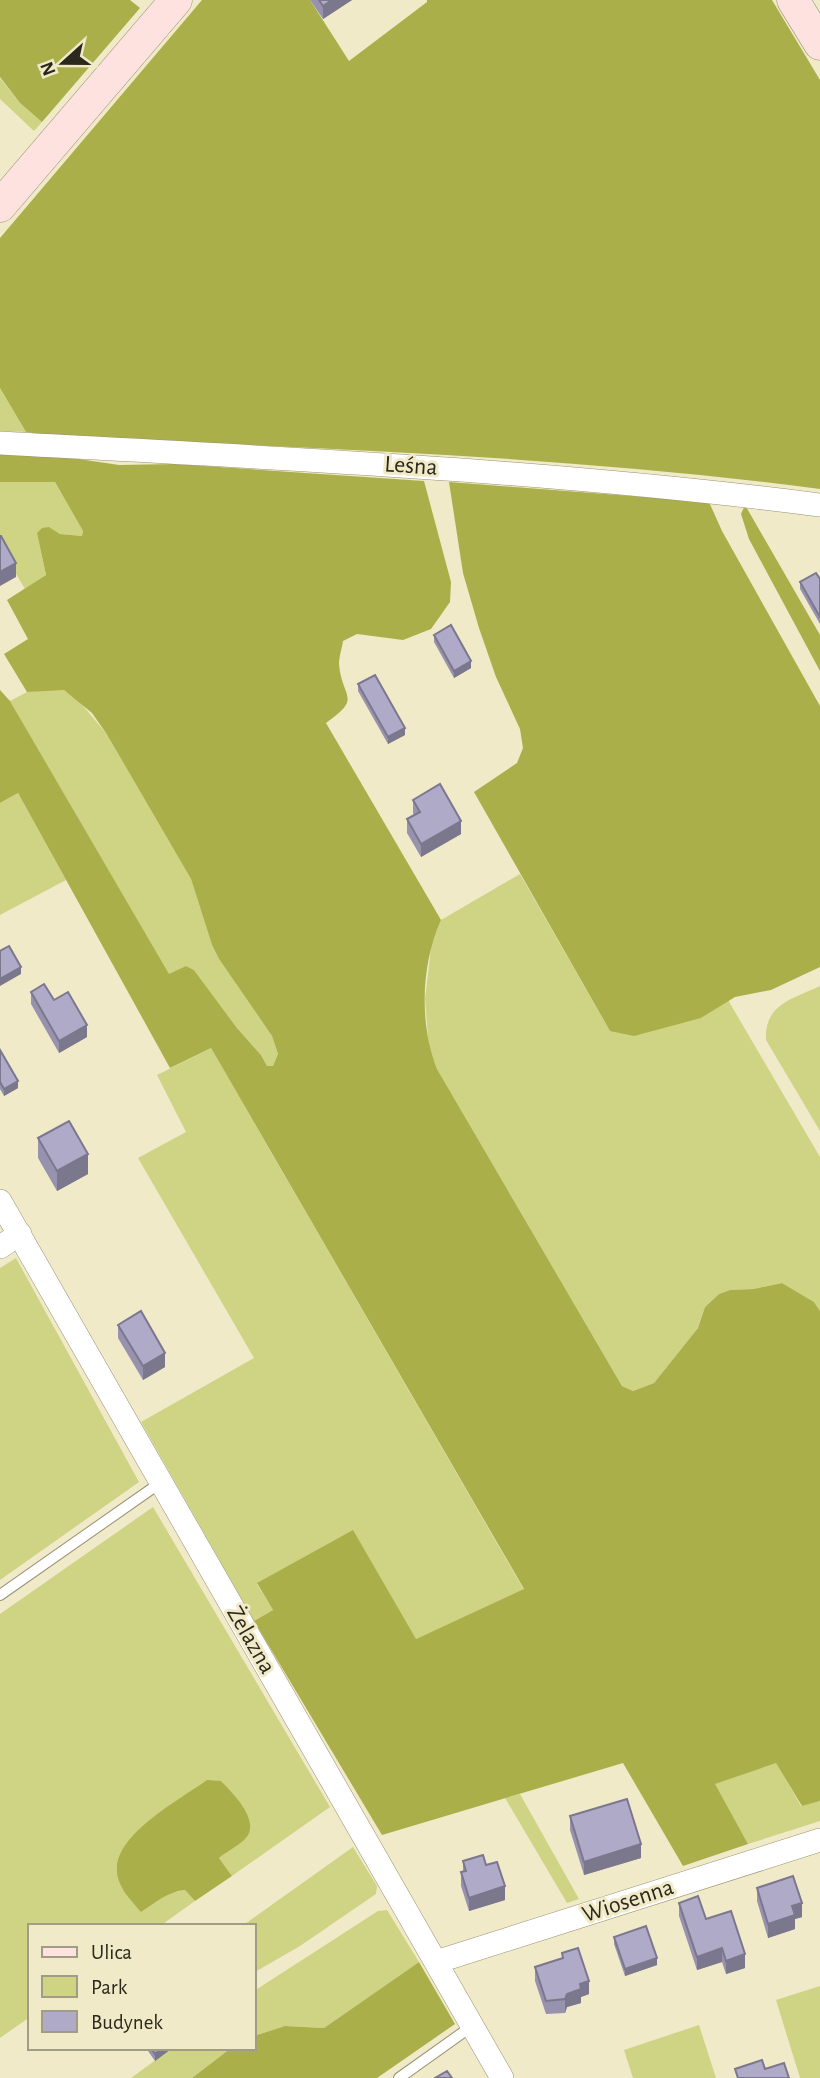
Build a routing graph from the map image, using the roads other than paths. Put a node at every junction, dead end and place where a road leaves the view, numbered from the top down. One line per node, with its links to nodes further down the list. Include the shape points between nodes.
1 (176, 0): 4 (street)
2 (793, 0): 3 (street)
3 (820, 44)
4 (0, 206)
5 (0, 443): 6 (street, Leśna, via 430,466)
6 (820, 505)
7 (0, 1201): 8 (street, Żelazna)
8 (20, 1234): 9 (street); 10 (street, Żelazna)
9 (0, 1248)
10 (160, 1483): 11 (lane); 13 (street, Żelazna)
11 (0, 1595)
12 (820, 1840): 13 (street, Wiosenna)
13 (436, 1962): 14 (street, Żelazna)
14 (472, 2026): 15 (lane); 16 (street, Żelazna)
15 (399, 2078)
16 (502, 2078)

